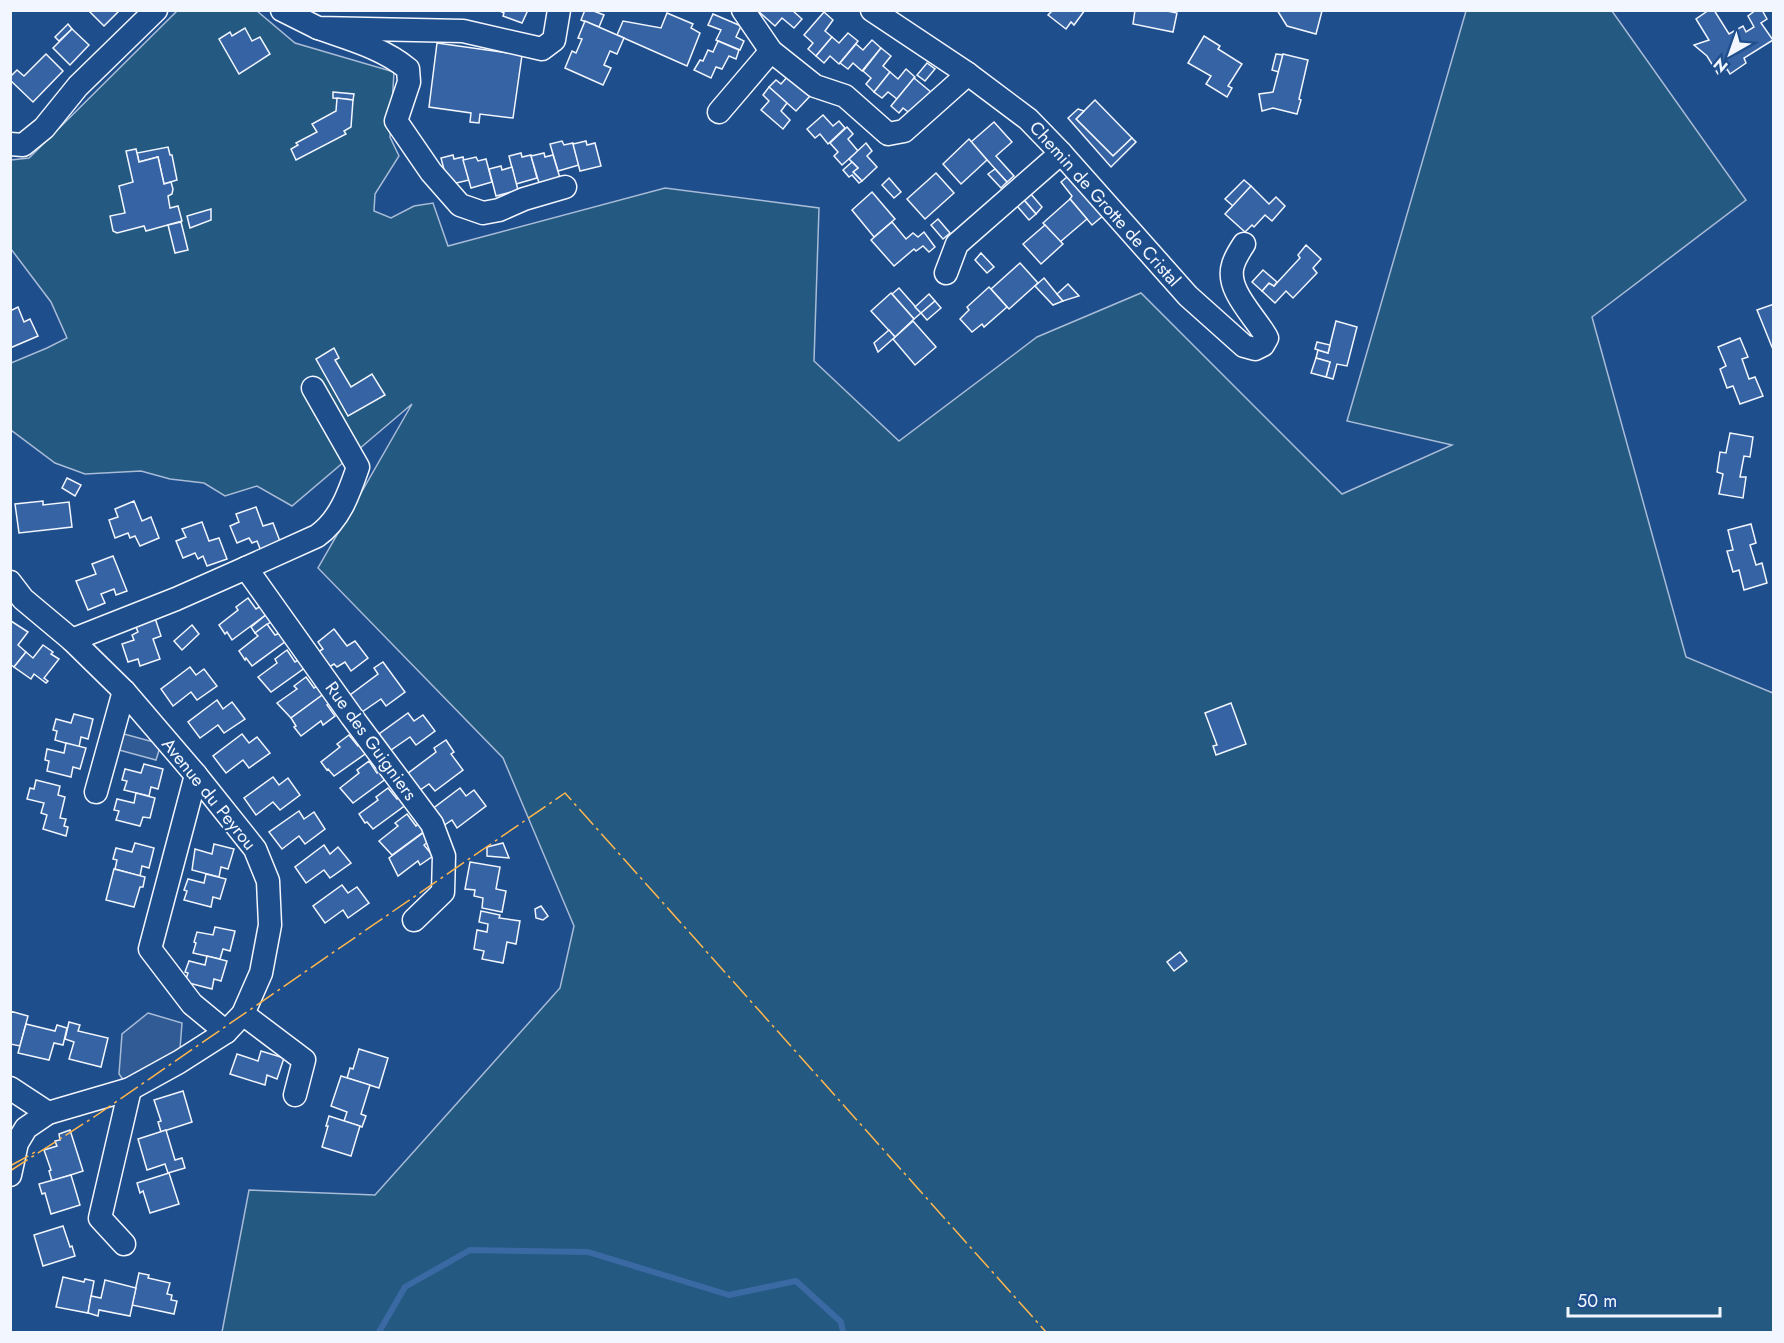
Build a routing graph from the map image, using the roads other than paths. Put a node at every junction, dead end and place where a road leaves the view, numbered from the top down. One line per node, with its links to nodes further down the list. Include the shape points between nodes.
1 (156, 10): 10 (street, via 78,86 44,128 23,145)
2 (282, 10): 6 (street)
3 (559, 10): 6 (street, via 554,40 542,49 463,31)
4 (742, 10): 7 (street)
5 (872, 10): 8 (street, Chemin de Grotte de Cristal)
6 (318, 28): 12 (street, via 396,58 408,69 409,82 396,121 431,172 460,205 483,213)
7 (771, 51): 8 (street, via 815,86 845,96 888,134 904,131); 9 (street)
8 (968, 74): 11 (street, Chemin de Grotte de Cristal, via 1028,119)
9 (719, 112)
10 (10, 144)
11 (1061, 153): 13 (street, Chemin de Grotte de Cristal, via 1188,296 1244,346 1255,349 1267,338 1237,294 1232,277 1233,265); 14 (street, via 957,244)
12 (565, 187)
13 (1244, 244)
14 (946, 273)
15 (313, 388): 16 (street, via 358,467 336,518 326,529)
16 (246, 568): 18 (street); 22 (street, Rue des Guigniers, via 432,824 444,856 443,892)
17 (10, 582): 18 (street, Avenue du Peyrou, via 23,599)
18 (72, 640): 19 (street, Avenue du Peyrou)
19 (124, 691): 20 (street, Avenue du Peyrou); 21 (street)
20 (196, 775): 23 (street, Avenue du Peyrou, via 255,849 268,881 270,925 261,973); 24 (street, via 150,949 192,1004)
21 (96, 792)
22 (414, 920)
23 (243, 1014): 24 (street, Avenue du Peyrou); 27 (street, via 304,1060)
24 (226, 1032): 26 (street, Avenue du Peyrou)
25 (10, 1088): 28 (street)
26 (130, 1089): 28 (street, Avenue du Peyrou); 30 (street, via 100,1218)
27 (295, 1095)
28 (48, 1113): 29 (street, Avenue du Peyrou, via 26,1128 17,1143)
29 (10, 1175)
30 (124, 1244)

